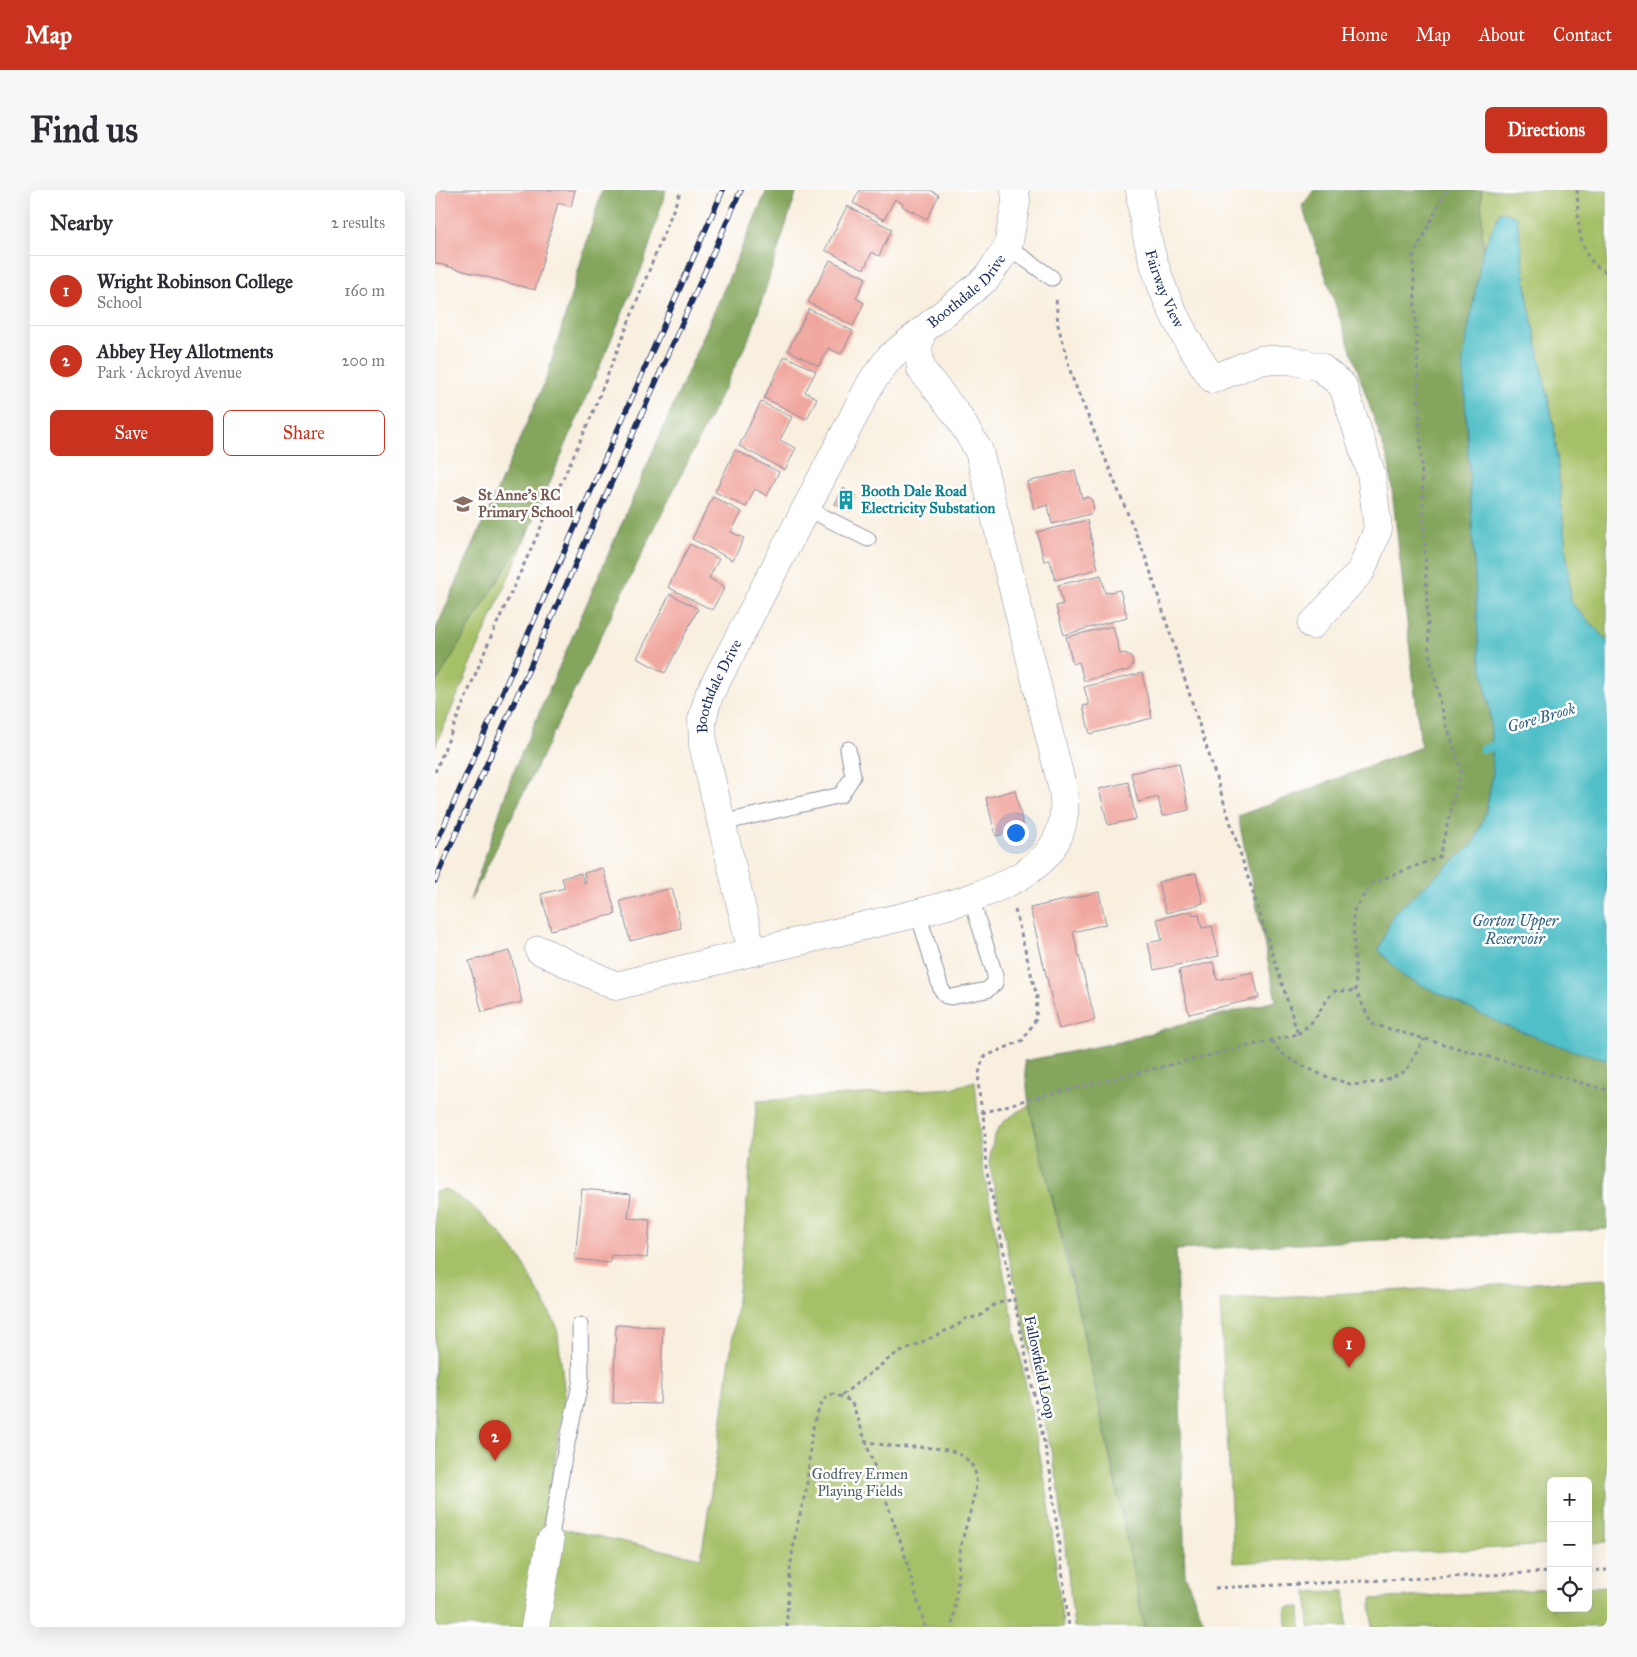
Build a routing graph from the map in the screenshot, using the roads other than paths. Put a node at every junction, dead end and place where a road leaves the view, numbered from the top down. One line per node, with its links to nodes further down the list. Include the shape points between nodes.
1 (1015, 190): 3 (street)
2 (1140, 190): 8 (street, Fairway View, via 1152,258 1174,318 1213,379 1260,360 1290,360 1319,367 1343,386 1371,473 1378,530 1361,571)
3 (1008, 247): 4 (lane); 5 (street, Boothdale Drive, via 987,280)
4 (1052, 278)
5 (921, 334): 6 (street, Boothdale Drive, via 890,357 872,381); 11 (street, Boothdale Drive, via 918,349 921,369 958,416 979,451 1066,812 1051,850 1025,874)
6 (806, 508): 7 (lane); 10 (street, Boothdale Drive, via 709,695 702,720 703,745)
7 (868, 539)
8 (1312, 625)
9 (848, 749): 10 (lane, via 853,776 841,795)
10 (722, 823): 14 (street, Boothdale Drive)
11 (971, 898): 12 (street, Boothdale Drive); 12 (lane, via 995,974 995,983 987,990 946,996)
12 (918, 914): 14 (street, Boothdale Drive)
13 (539, 950): 14 (street, via 617,986)
14 (752, 952)
15 (580, 1326): 16 (lane, via 581,1380)
16 (550, 1542): 17 (street)
17 (535, 1627)

